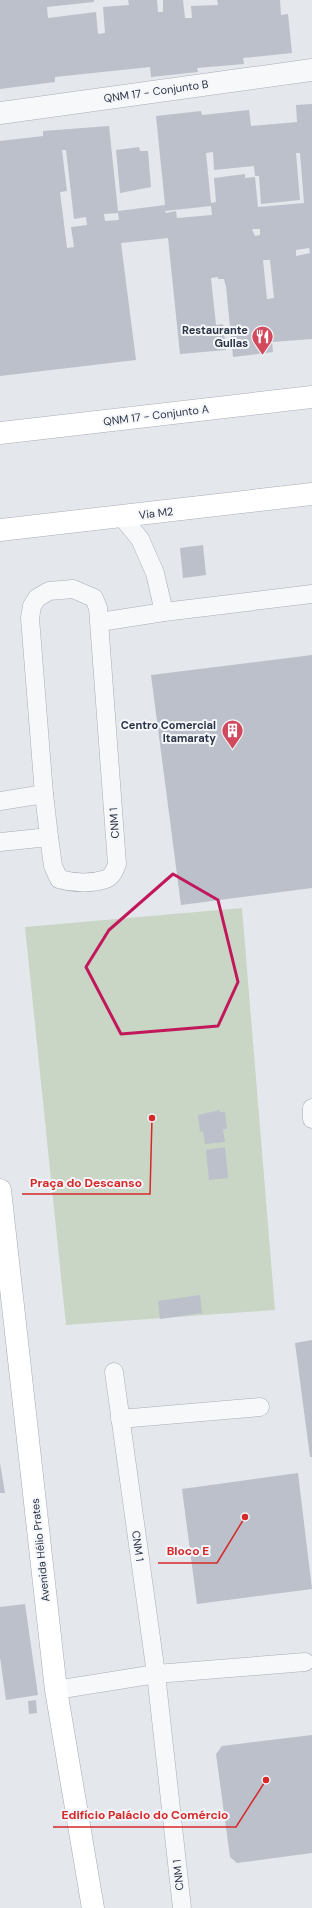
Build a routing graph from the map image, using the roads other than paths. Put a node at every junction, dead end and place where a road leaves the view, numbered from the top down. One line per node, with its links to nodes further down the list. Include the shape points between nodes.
1 (312, 70): 2 (street, QNM 17 - Conjunto B)
2 (0, 113)
3 (312, 397): 4 (main road, QNM 17 - Conjunto A)
4 (0, 433)
5 (312, 494): 6 (main road, Via M2)
6 (122, 516): 7 (main road, Via M2); 9 (lane, via 140,539 155,573)
7 (0, 530)
8 (312, 594): 9 (lane)
9 (164, 612): 10 (lane)
10 (100, 622): 11 (lane, CNM 1, via 94,598 73,589 50,591 37,598 32,606 30,618); 13 (lane, CNM 1, via 117,864 114,872 107,879 72,883 59,879 53,866)
11 (44, 794): 12 (lane); 13 (lane)
12 (0, 801)
13 (49, 836): 14 (lane)
14 (0, 842)
15 (312, 1108): 16 (lane)
16 (312, 1119)
17 (0, 1190): 23 (main road, Avenida Hélio Prates)
18 (114, 1372): 20 (lane, CNM 1)
19 (260, 1407): 20 (lane)
20 (120, 1419): 22 (lane, CNM 1)
21 (305, 1662): 22 (lane)
22 (156, 1674): 23 (lane); 25 (lane, CNM 1)
23 (56, 1690): 24 (main road, Avenida Hélio Prates)
24 (93, 1908)
25 (182, 1908)

